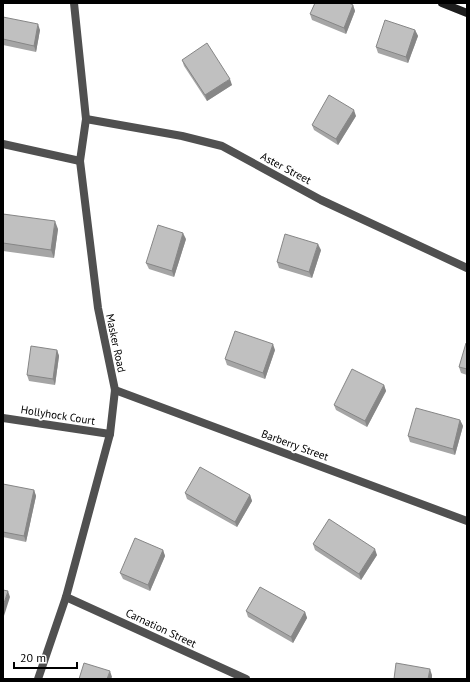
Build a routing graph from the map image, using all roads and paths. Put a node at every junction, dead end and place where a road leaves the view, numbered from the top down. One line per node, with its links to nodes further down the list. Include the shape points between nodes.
1 (74, 3): 4 (street, Masker Road)
2 (442, 3): 3 (street)
3 (467, 13)
4 (86, 119): 6 (street, Masker Road); 7 (street, Aster Street, via 182,136 222,146 321,200)
5 (3, 144): 6 (street)
6 (80, 161): 8 (street, Masker Road, via 98,308)
7 (467, 268)
8 (115, 390): 10 (street, Masker Road); 11 (street, Barberry Street)
9 (3, 418): 10 (street, Hollyhock Court)
10 (110, 434): 12 (street, Masker Road)
11 (467, 521)
12 (66, 597): 13 (street, Masker Road); 14 (street, Carnation Street)
13 (38, 679)
14 (246, 679)

